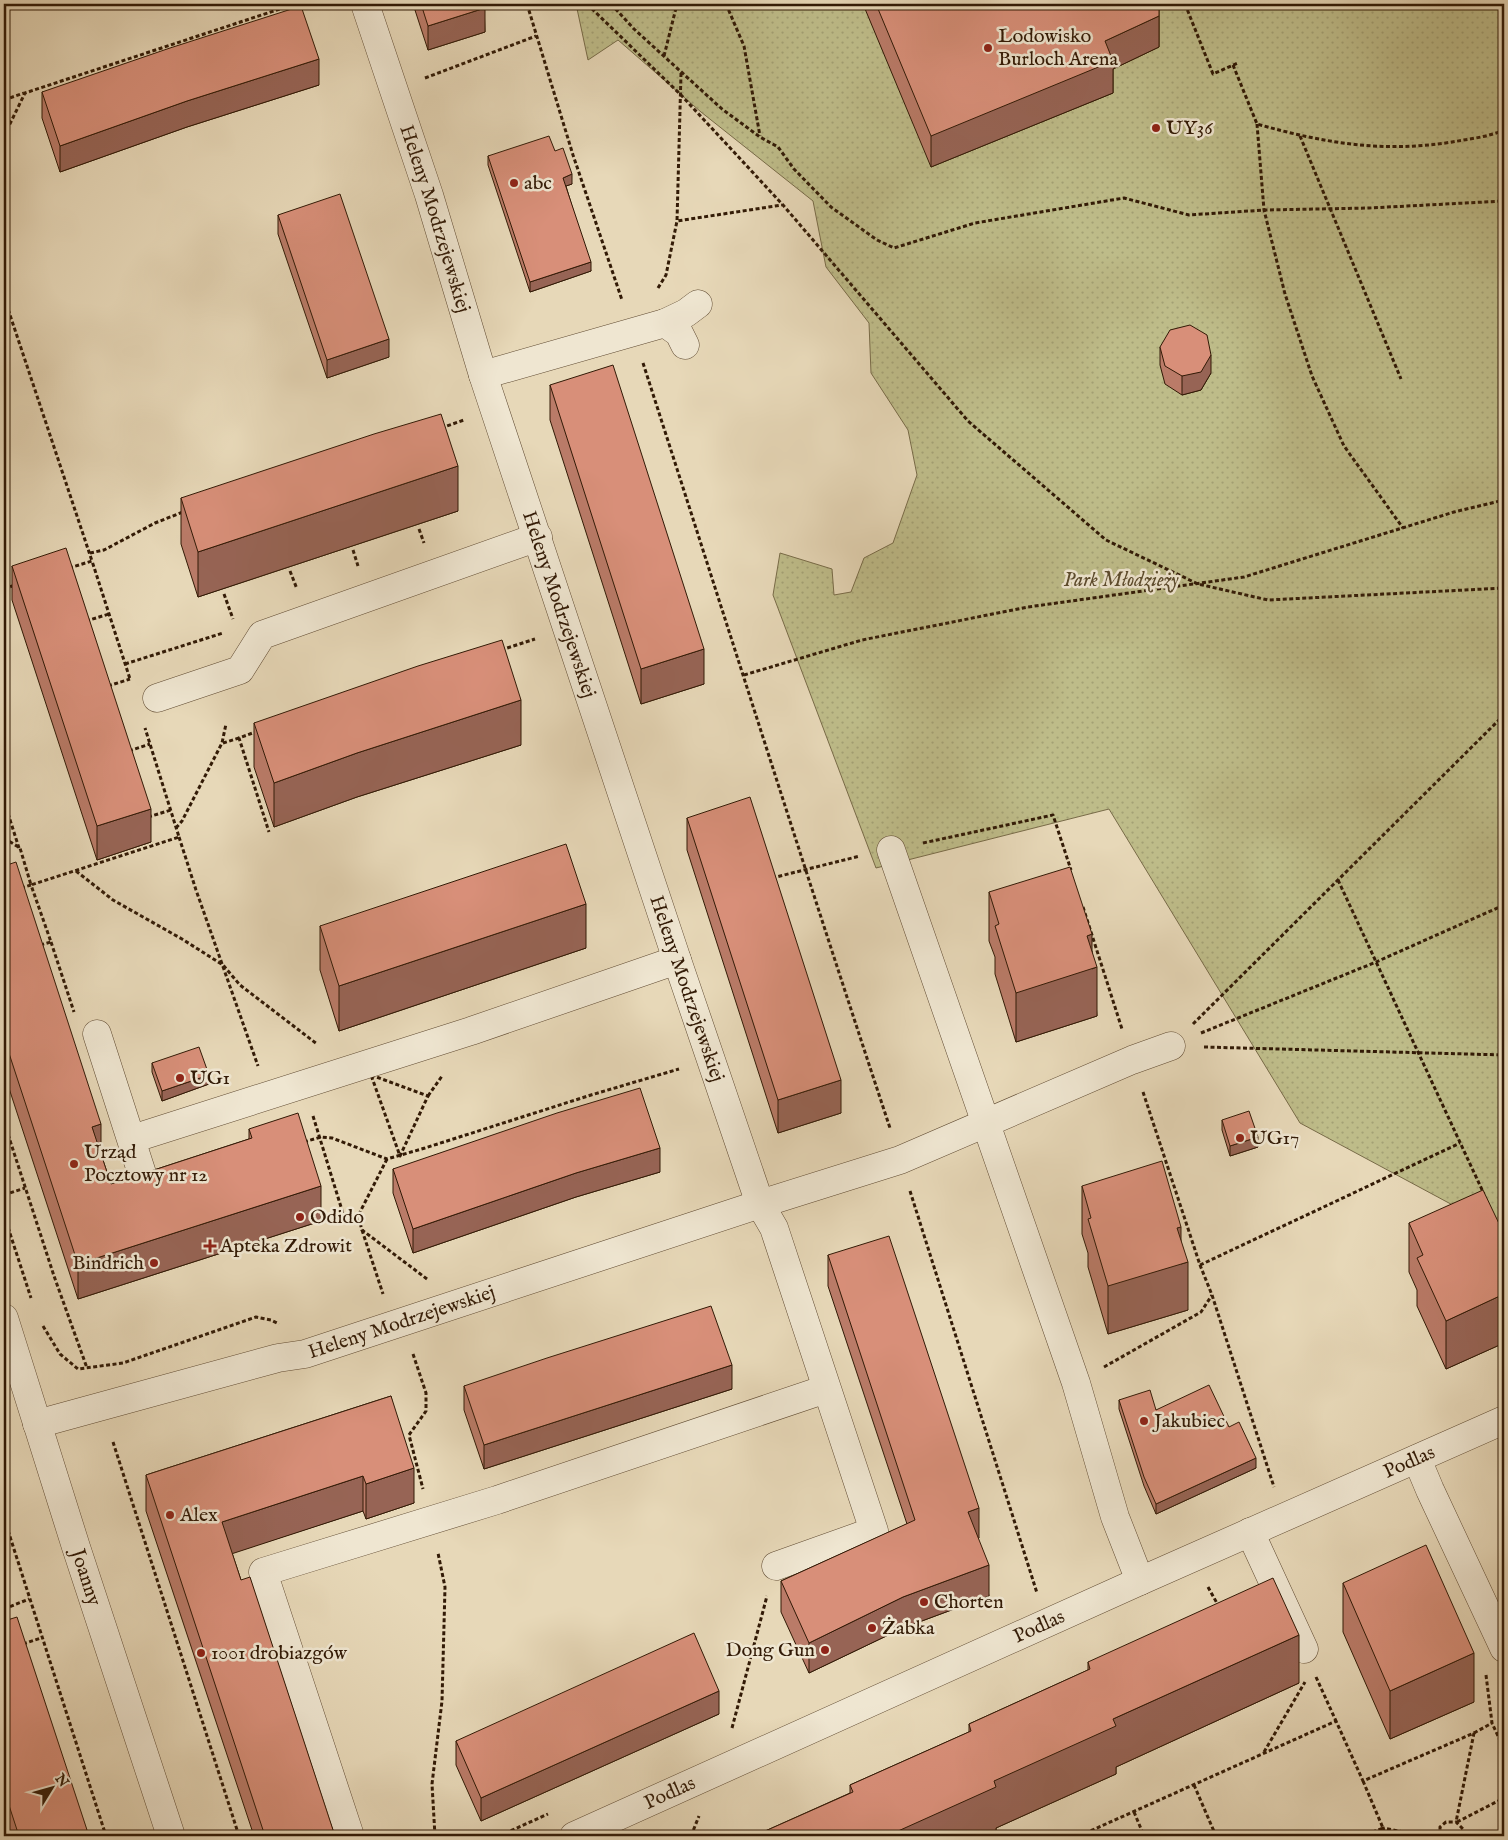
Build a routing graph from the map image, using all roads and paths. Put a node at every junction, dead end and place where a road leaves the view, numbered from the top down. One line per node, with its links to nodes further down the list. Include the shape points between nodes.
1 (295, 4): 9 (path)
2 (365, 4): 42 (street, Heleny Modrzejewskiej, via 429,195)
3 (527, 4): 12 (path)
4 (586, 4): 24 (path)
5 (610, 4): 14 (path)
6 (677, 4): 14 (path)
7 (726, 4): 29 (path, via 744,46)
8 (1185, 4): 18 (path, via 1213,74)
9 (267, 13): 10 (path); 11 (path)
10 (270, 20)
11 (204, 34): 13 (path); 15 (path)
12 (536, 36): 20 (path); 40 (path)
13 (206, 41)
14 (664, 56): 19 (path)
15 (132, 58): 17 (path); 21 (path)
16 (1238, 63): 18 (path)
17 (134, 65)
18 (1233, 65): 26 (path)
19 (681, 73): 24 (path); 29 (path, via 722,109)
20 (425, 78)
21 (66, 79): 22 (path); 23 (path)
22 (68, 86)
23 (25, 93): 25 (path); 28 (path)
24 (681, 95): 32 (path); 35 (path)
25 (4, 100)
26 (1257, 124): 30 (path); 34 (path)
27 (1504, 130): 30 (path, via 1467,140 1406,147 1371,147)
28 (4, 136)
29 (760, 136): 34 (path, via 778,147 794,169 831,207 877,240 894,248 975,224 1124,198 1189,215)
30 (1300, 136): 33 (path)
31 (1504, 201): 33 (path)
32 (783, 205): 35 (path); 54 (path, via 968,421 1106,540)
33 (1329, 209): 34 (path); 43 (path)
34 (1264, 210): 48 (path, via 1285,294 1312,376 1344,446)
35 (677, 221): 36 (path)
36 (666, 275)
37 (4, 297): 50 (path)
38 (698, 304): 39 (street)
39 (665, 323): 40 (street); 41 (street, via 679,333)
40 (632, 332): 42 (street); 65 (path)
41 (685, 345)
42 (483, 375): 49 (street, Heleny Modrzejewskiej)
43 (1401, 380)
44 (465, 420): 45 (path)
45 (437, 429)
46 (1504, 500): 48 (path)
47 (187, 511): 50 (path, via 155,523 104,550)
48 (1403, 528): 54 (path, via 1244,577)
49 (538, 537): 69 (street, via 262,635 240,670); 94 (street, Heleny Modrzejewskiej)
50 (90, 553): 51 (path)
51 (92, 561): 52 (path); 58 (path)
52 (66, 569)
53 (21, 583): 56 (path)
54 (1198, 584): 55 (path, via 1268,600); 65 (path, via 1028,607 880,636)
55 (1504, 588)
56 (4, 589)
57 (224, 594): 59 (path)
58 (109, 614): 60 (path); 64 (path)
59 (233, 620)
60 (84, 622)
61 (227, 632): 64 (path)
62 (536, 638): 63 (path)
63 (499, 650)
64 (125, 664): 66 (path)
65 (744, 675): 113 (path)
66 (130, 679): 67 (path); 68 (path)
67 (105, 687)
68 (132, 688)
69 (157, 698)
70 (1504, 715): 88 (path)
71 (226, 724): 75 (path)
72 (144, 726): 76 (path)
73 (262, 730): 74 (path)
74 (238, 738): 75 (path); 82 (path)
75 (222, 743): 81 (path)
76 (150, 744): 77 (path); 79 (path)
77 (126, 752)
78 (4, 801): 85 (path)
79 (171, 810): 80 (path); 81 (path)
80 (147, 817)
81 (176, 828): 83 (path)
82 (269, 832)
83 (179, 837): 87 (path); 96 (path)
84 (4, 838): 85 (path)
85 (20, 848): 89 (path)
86 (891, 850): 106 (street)
87 (76, 871): 89 (path); 96 (path, via 113,900)
88 (1338, 880): 95 (path); 98 (path)
89 (31, 885): 90 (path); 92 (path)
90 (13, 891)
91 (1504, 905): 95 (path)
92 (51, 942): 93 (path); 97 (path)
93 (40, 945)
94 (677, 960): 104 (street, via 471,1032); 118 (street, Heleny Modrzejewskiej)
95 (1376, 962): 98 (path); 100 (path)
96 (222, 965): 99 (path, via 240,984); 103 (path)
97 (87, 1027): 108 (street)
98 (1171, 1046): 100 (path); 106 (street, Heleny Modrzejewskiej)
99 (322, 1048)
100 (1419, 1054): 101 (path); 110 (path)
101 (1504, 1055)
102 (686, 1067): 111 (path)
103 (259, 1068)
104 (302, 1084): 107 (path); 108 (street)
105 (4, 1122): 115 (path)
106 (986, 1124): 113 (street, Heleny Modrzejewskiej); 132 (street)
107 (321, 1137): 109 (path); 112 (path, via 332,1138); 120 (path, via 345,1220)
108 (132, 1139): 114 (street)
109 (303, 1142)
110 (1460, 1143): 117 (path); 122 (path)
111 (400, 1156): 111 (path, via 384,1111 371,1075 428,1096); 112 (path)
112 (387, 1159): 120 (path)
113 (900, 1160): 118 (street, Heleny Modrzejewskiej); 145 (path)
114 (146, 1186)
115 (25, 1188): 116 (path); 131 (path)
116 (4, 1195)
117 (1484, 1195)
118 (760, 1204): 133 (street, Heleny Modrzejewskiej, via 774,1228); 135 (street, Heleny Modrzejewskiej, via 305,1354 278,1358)
119 (4, 1215): 126 (path)
120 (358, 1216): 121 (path)
121 (362, 1230): 123 (path); 125 (path)
122 (1200, 1265)
123 (432, 1282)
124 (1212, 1295): 132 (path, via 1201,1312)
125 (384, 1298)
126 (31, 1299)
127 (4, 1318): 135 (street, Joanny)
128 (42, 1325): 131 (path, via 60,1354 78,1369)
129 (286, 1327): 131 (path, via 256,1317 123,1363)
130 (412, 1352): 138 (path, via 426,1393 426,1411 409,1435)
131 (87, 1368)
132 (1076, 1383): 144 (street, via 1115,1516)
133 (826, 1389): 140 (street); 143 (street, Heleny Modrzejewskiej, via 874,1531)
134 (1504, 1420): 137 (street, Podlas)
135 (37, 1424): 167 (street, Joanny)
136 (113, 1442): 168 (path)
137 (1417, 1459): 141 (street, Podlas); 151 (street)
138 (423, 1490)
139 (4, 1518): 146 (path)
140 (432, 1520): 169 (street, via 263,1572); 170 (path, via 445,1587 442,1702 432,1784)
141 (1250, 1532): 142 (street, Podlas); 152 (street)
142 (1193, 1557): 144 (street, Podlas); 148 (path)
143 (776, 1566): 159 (path, via 733,1722)
144 (1140, 1580): 159 (street, Podlas)
145 (1038, 1593)
146 (29, 1599): 147 (path); 149 (path)
147 (4, 1609)
148 (1221, 1609)
149 (41, 1638): 150 (path); 166 (path)
150 (23, 1644)
151 (1504, 1648)
152 (1309, 1659): 154 (path); 158 (path)
153 (1486, 1675): 155 (path)
154 (1336, 1721): 158 (path); 160 (path)
155 (1492, 1723): 156 (path); 157 (path)
156 (1474, 1733): 160 (path); 164 (path)
157 (1504, 1750)
158 (1264, 1753): 161 (path)
159 (715, 1772): 171 (street, Podlas); 172 (path)
160 (1363, 1781): 165 (path)
161 (1194, 1785): 163 (path); 175 (path)
162 (1504, 1798): 164 (path)
163 (1134, 1812): 173 (path); 174 (path)
164 (1456, 1822): 179 (path, via 1446,1822 1440,1827); 180 (path, via 1463,1829)
165 (1383, 1828): 176 (path); 177 (path); 178 (path)
166 (106, 1836)
167 (171, 1836)
168 (239, 1836)
169 (350, 1836)
170 (434, 1836)
171 (574, 1836)
172 (692, 1836)
173 (1079, 1836)
174 (1144, 1836)
175 (1216, 1836)
176 (1363, 1836)
177 (1386, 1836)
178 (1423, 1836)
179 (1440, 1836)
180 (1463, 1836)

